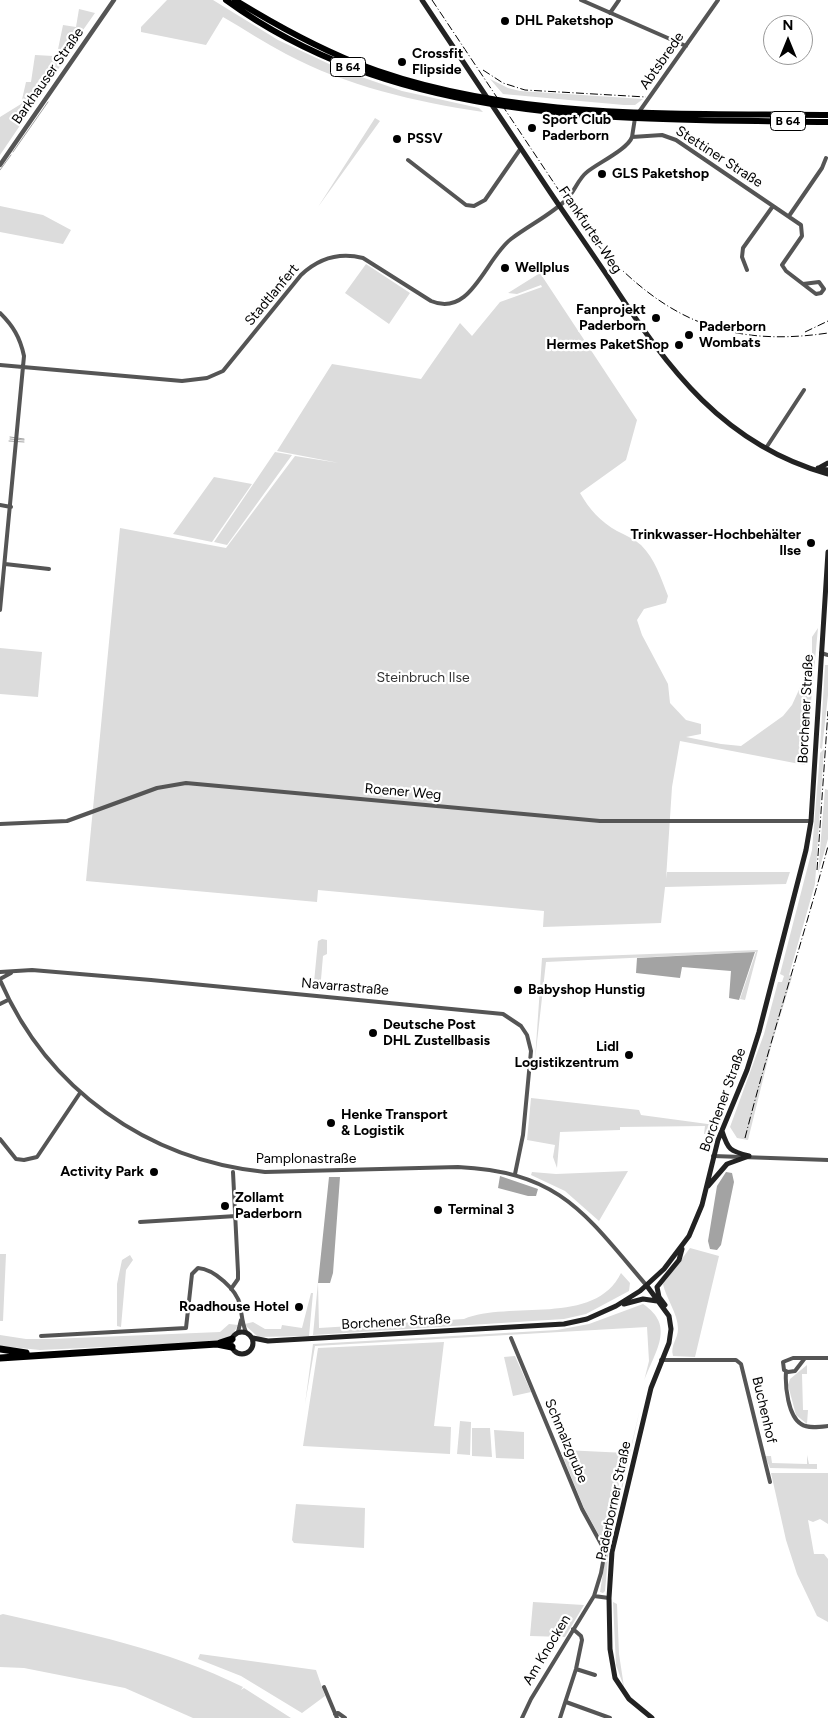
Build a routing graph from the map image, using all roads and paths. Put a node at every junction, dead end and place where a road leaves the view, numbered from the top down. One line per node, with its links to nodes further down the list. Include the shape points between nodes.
1 (114, 0): 18 (street, Barkhauser Straße)
2 (226, 0): 10 (highway, B 64, via 280,36 346,67 433,93 510,108)
3 (236, 0): 10 (highway, B 64, via 306,41 357,63 409,80 504,100)
4 (422, 0): 15 (main road, Frankfurter Weg)
5 (581, 0): 8 (street)
6 (619, 0): 8 (street)
7 (718, 0): 9 (street, Abtsbrede)
8 (610, 13): 9 (street)
9 (686, 46): 14 (street, Abtsbrede, via 634,119)
10 (634, 115): 11 (highway, B 64)
11 (643, 115): 12 (highway, B 64); 13 (highway, B 64)
12 (828, 115)
13 (828, 122)
14 (632, 137): 19 (street, via 628,144 588,171); 20 (street, Stettiner Straße, via 662,135 676,140)
15 (521, 148): 17 (street, via 485,200 474,206 466,205); 19 (main road, Frankfurter Weg)
16 (826, 158): 21 (street)
17 (408, 160)
18 (0, 165)
19 (559, 206): 26 (street, Stadtlanfert, via 509,241 495,254 469,294 450,304 430,301 363,258 343,255 315,263 301,275 228,366 207,378 182,381); 28 (main road, Frankfurter Weg, via 675,373 721,417)
20 (773, 206): 21 (street, Stettiner Straße); 22 (street, via 743,248 742,257)
21 (789, 216): 23 (street, Stettiner Straße, via 803,230 782,265)
22 (747, 270)
23 (803, 284): 23 (street, Stettiner Straße, via 816,294 824,289 818,282)
24 (0, 313): 26 (street, via 13,326 20,340)
25 (0, 365): 26 (street)
26 (23, 367): 35 (street)
27 (804, 390): 28 (street)
28 (766, 448): 30 (main road, Frankfurter Weg)
29 (828, 463): 31 (main road)
30 (810, 468): 31 (main road, Frankfurter Weg); 33 (main road, Frankfurter Weg)
31 (818, 468): 32 (main road, Frankfurter Weg)
32 (828, 470)
33 (828, 474)
34 (0, 505): 35 (street)
35 (11, 506): 37 (street)
36 (828, 552): 40 (main road, Borchener Straße)
37 (5, 564): 38 (street); 39 (street)
38 (49, 569)
39 (0, 610)
40 (821, 653): 41 (street); 42 (main road, Borchener Straße)
41 (828, 655)
42 (811, 820): 43 (street, Roener Weg, via 600,821 186,783 157,788 68,820); 50 (main road, Borchener Straße, via 759,1032)
43 (0, 824)
44 (0, 972): 45 (street, Navarrastraße)
45 (13, 972): 46 (street, Navarrastraße); 56 (street, Navarrastraße, via 32,970 143,979 502,1014 520,1026 531,1051 523,1135)
46 (0, 980): 47 (street, Pamplonastraße)
47 (8, 1000): 48 (street); 49 (street, Pamplonastraße, via 42,1052)
48 (0, 1004)
49 (80, 1093): 51 (street, via 37,1157 16,1158); 56 (street, Pamplonastraße, via 117,1122 144,1137 190,1157 229,1167 289,1173 458,1167)
50 (722, 1131): 52 (main road, Borchener Straße); 53 (main road, via 727,1146 733,1152)
51 (0, 1139)
52 (713, 1156): 53 (street); 57 (main road, Borchener Straße)
53 (749, 1156): 54 (street); 57 (main road, via 727,1164)
54 (828, 1160)
55 (233, 1172): 58 (street)
56 (514, 1174): 61 (street, Pamplonastraße, via 546,1187 574,1204)
57 (706, 1188): 60 (main road, Borchener Straße, via 702,1205)
58 (236, 1216): 59 (street); 62 (street, via 238,1279)
59 (140, 1222)
60 (683, 1246): 61 (main road, Borchener Straße); 65 (main road, via 679,1260 657,1287)
61 (647, 1286): 63 (main road); 64 (main road, Borchener Straße)
62 (231, 1289): 66 (street, via 240,1305); 69 (street, via 205,1269 196,1268 192,1274 186,1328)
63 (657, 1301): 64 (main road, via 643,1299); 65 (main road)
64 (616, 1306): 72 (main road, Borchener Straße, via 587,1319 564,1324)
65 (669, 1316): 81 (main road, Paderborner Straße, via 671,1329)
66 (241, 1318): 67 (street); 68 (street)
67 (238, 1332): 68 (main road); 73 (main road)
68 (246, 1332): 70 (main road)
69 (41, 1336)
70 (252, 1338): 72 (main road, Borchener Straße); 74 (main road)
71 (511, 1338): 86 (street, Schmalzgrube, via 582,1509)
72 (268, 1341): 74 (main road, Borchener Straße)
73 (232, 1343): 74 (main road, via 236,1352 243,1354); 77 (highway)
74 (253, 1346)
75 (0, 1349): 77 (highway)
76 (0, 1354): 77 (highway)
77 (28, 1355): 78 (highway); 82 (highway)
78 (0, 1358)
79 (805, 1358): 80 (street); 83 (street, via 795,1371); 83 (street, via 786,1359 782,1366)
80 (828, 1358)
81 (661, 1360): 85 (street, Buchenhof, via 736,1360 741,1364); 88 (main road, Paderborner Straße, via 651,1388 612,1552)
82 (0, 1363)
83 (786, 1372): 84 (street, via 797,1420 808,1427)
84 (828, 1426)
85 (770, 1482)
86 (605, 1551): 87 (street, Am Knocken, via 602,1574)
87 (594, 1596): 88 (street); 89 (street, Am Knocken)
88 (609, 1598): 99 (main road, Paderborner Straße, via 610,1649 615,1678 629,1699)
89 (573, 1630): 90 (street, via 582,1640); 96 (street, Am Knocken)
90 (576, 1669): 91 (street); 93 (street)
91 (595, 1674)
92 (324, 1687): 94 (street)
93 (566, 1702): 97 (street); 98 (street)
94 (336, 1716): 95 (street, via 338,1713)
95 (345, 1718)
96 (522, 1718)
97 (560, 1718)
98 (610, 1718)
99 (652, 1718)

